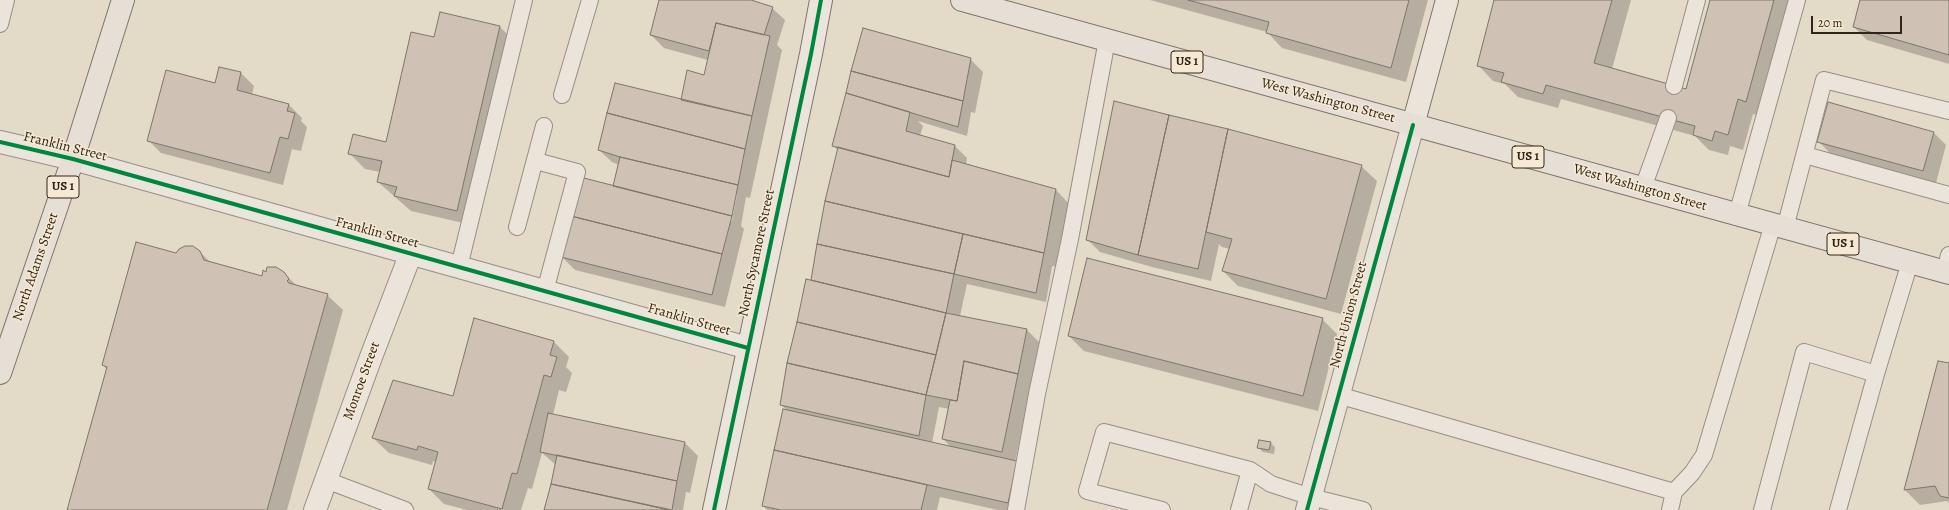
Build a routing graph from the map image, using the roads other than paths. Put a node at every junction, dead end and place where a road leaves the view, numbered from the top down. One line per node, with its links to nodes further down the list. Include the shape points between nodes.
1 (6, 0): 10 (lane)
2 (123, 0): 20 (main road, North Adams Street / US 1)
3 (524, 0): 30 (lane)
4 (590, 0): 13 (lane)
5 (821, 0): 32 (street, North Sycamore Street)
6 (962, 0): 11 (main road, West Washington Street / US 1)
7 (1447, 0): 16 (street, North Union Street)
8 (1697, 0): 12 (lane)
9 (1797, 0): 24 (lane)
10 (0, 24)
11 (1107, 40): 16 (main road, West Washington Street / US 1); 43 (lane)
12 (1674, 86)
13 (562, 95)
14 (1949, 111): 19 (lane, via 1824,80)
15 (1668, 118): 22 (lane)
16 (1413, 125): 22 (main road, West Washington Street / US 1); 35 (street, North Union Street)
17 (544, 126): 21 (lane)
18 (0, 142): 20 (street, Franklin Street)
19 (1805, 155): 23 (lane); 25 (lane)
20 (73, 159): 27 (street, Franklin Street); 33 (main road, North Adams Street / US 1)
21 (536, 161): 26 (lane); 31 (lane, via 577,172)
22 (1644, 188): 24 (main road, West Washington Street / US 1)
23 (1949, 195)
24 (1737, 215): 25 (main road, West Washington Street / US 1)
25 (1779, 226): 28 (main road, West Washington Street / US 1); 38 (lane, via 1704,455 1692,474)
26 (518, 227)
27 (411, 253): 30 (street, Franklin Street); 37 (street, Monroe Street)
28 (1910, 262): 29 (main road, West Washington Street / US 1); 34 (lane)
29 (1948, 266)
30 (459, 267): 31 (street, Franklin Street)
31 (545, 291): 32 (street, Franklin Street)
32 (748, 348): 42 (street, North Sycamore Street)
33 (0, 373)
34 (1876, 374): 48 (lane, via 1804,352); 49 (lane)
35 (1338, 395): 38 (lane); 39 (street, North Union Street)
36 (1250, 470): 39 (lane); 44 (lane, via 1104,432 1087,491); 45 (lane)
37 (326, 480): 40 (street, Monroe Street); 41 (lane)
38 (1674, 492): 47 (lane)
39 (1309, 503): 46 (lane)
40 (315, 510)
41 (405, 510)
42 (714, 510)
43 (1016, 510)
44 (1162, 510)
45 (1239, 510)
46 (1363, 510)
47 (1670, 510)
48 (1762, 510)
49 (1838, 510)

